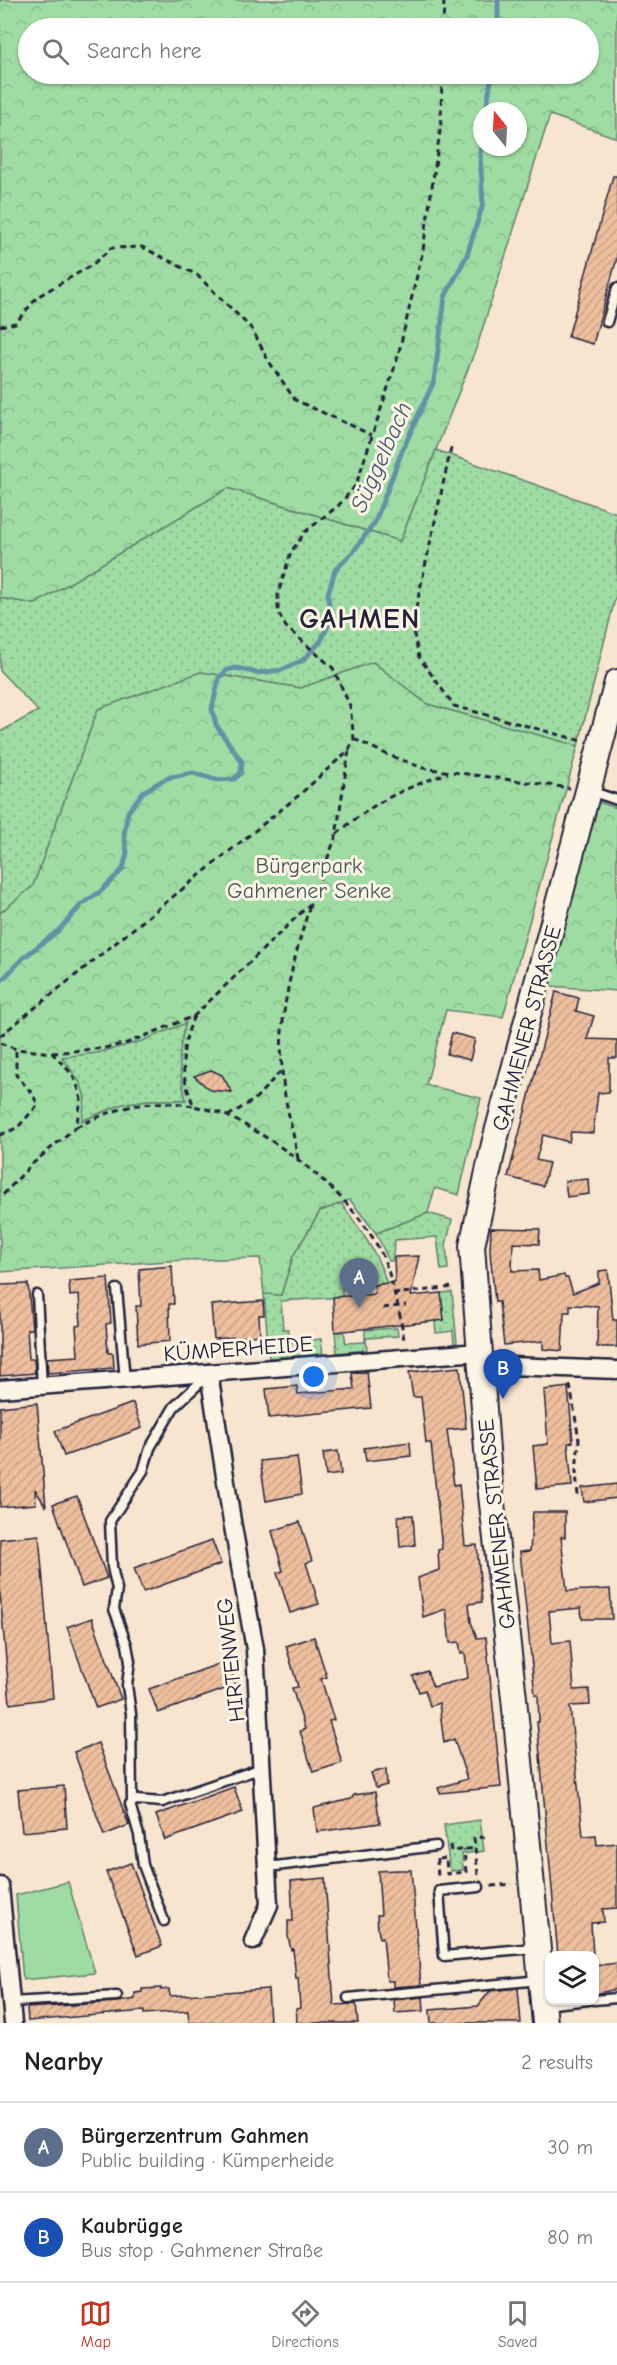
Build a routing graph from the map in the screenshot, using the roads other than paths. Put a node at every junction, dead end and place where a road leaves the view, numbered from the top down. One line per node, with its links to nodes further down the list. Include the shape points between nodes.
1 (617, 288): 2 (lane)
2 (607, 322)
3 (617, 682): 4 (main road, GAHMENER STRASSE)
4 (590, 791): 5 (lane); 8 (main road, GAHMENER STRASSE, via 476,1220 472,1255)
5 (617, 800)
6 (117, 1289): 11 (lane)
7 (37, 1295): 12 (lane)
8 (479, 1356): 9 (street, KÜMPERHEIDE, via 510,1366); 10 (street, KÜMPERHEIDE); 22 (main road, GAHMENER STRASSE)
9 (617, 1370)
10 (209, 1373): 11 (street, KÜMPERHEIDE); 14 (street, HIRTENWEG, via 255,1649); 15 (lane, via 174,1407 150,1448 143,1471 110,1521 117,1589 114,1609 130,1661 127,1685)
11 (125, 1380): 12 (street, KÜMPERHEIDE)
12 (42, 1386): 13 (street, KÜMPERHEIDE)
13 (0, 1389)
14 (263, 1768): 15 (lane, via 162,1802); 17 (street, HIRTENWEG)
15 (132, 1801): 20 (lane, via 142,1859)
16 (436, 1846): 17 (lane)
17 (268, 1868): 21 (street, HIRTENWEG, via 269,1905)
18 (0, 1886): 28 (street)
19 (479, 1887): 22 (lane, via 439,1891 444,1956)
20 (164, 1921)
21 (253, 1941)
22 (538, 1948): 23 (main road, GAHMENER STRASSE)
23 (541, 1980): 25 (lane); 30 (main road, GAHMENER STRASSE)
24 (117, 1996): 28 (lane)
25 (348, 1998)
26 (617, 1998): 27 (lane)
27 (599, 2000)
28 (10, 2002): 31 (street)
29 (575, 2005): 30 (lane)
30 (544, 2014)
31 (13, 2023)

